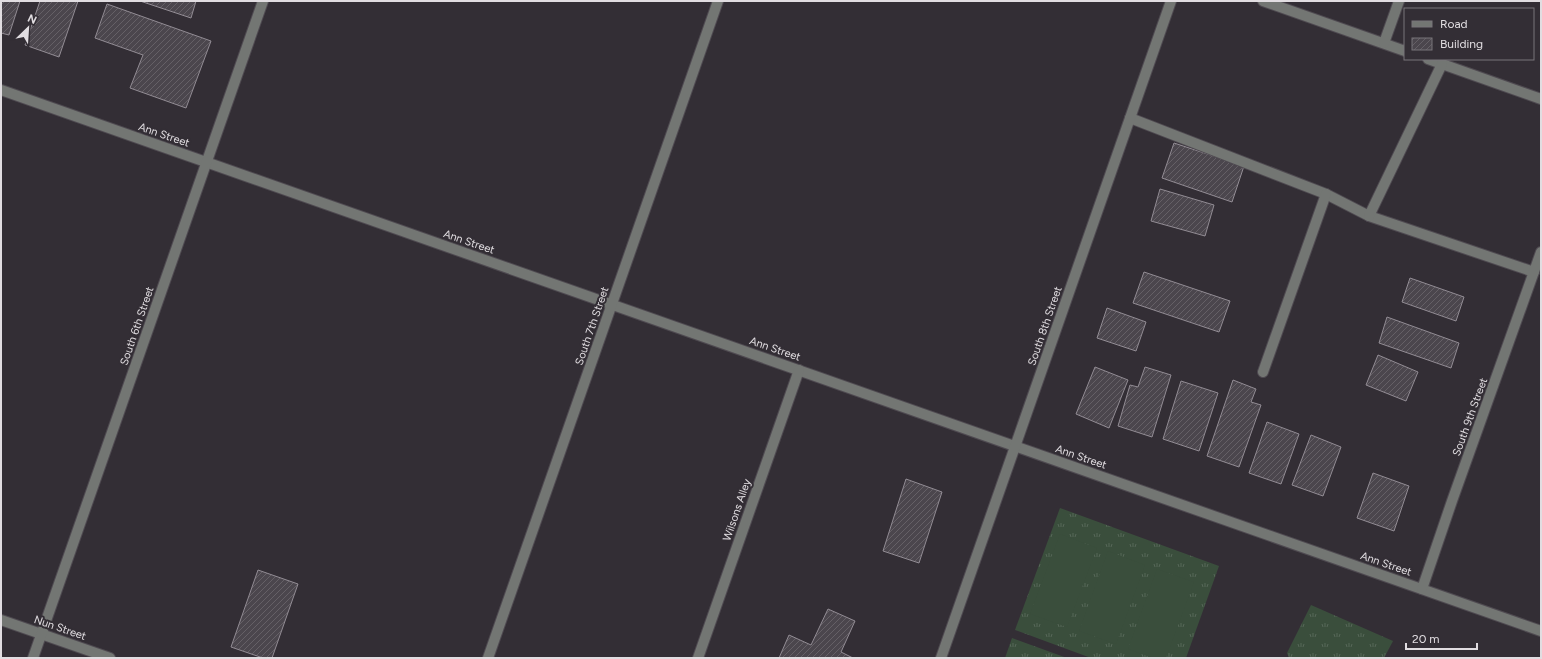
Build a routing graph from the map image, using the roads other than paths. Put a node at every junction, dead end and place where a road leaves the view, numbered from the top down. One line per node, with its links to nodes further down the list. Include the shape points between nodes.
1 (263, 1): 13 (street, South 6th Street)
2 (718, 1): 18 (street, South 7th Street)
3 (1171, 1): 12 (street, South 8th Street)
4 (1263, 1): 6 (street)
5 (1399, 1): 6 (street)
6 (1384, 43): 7 (street)
7 (1404, 51)
8 (1431, 60): 9 (street)
9 (1442, 64): 11 (street); 15 (street)
10 (1, 90): 13 (street, Ann Street)
11 (1541, 98)
12 (1130, 118): 14 (street); 21 (street, South 8th Street)
13 (206, 162): 18 (street, Ann Street); 25 (street, South 6th Street)
14 (1326, 194): 15 (street); 20 (street)
15 (1369, 216): 17 (street)
16 (1541, 252): 17 (street, South 9th Street)
17 (1534, 272): 22 (street, South 9th Street)
18 (612, 304): 19 (street, Ann Street); 28 (street, South 7th Street)
19 (798, 370): 21 (street, Ann Street); 29 (street, Wilsons Alley)
20 (1263, 372)
21 (1016, 446): 22 (street, Ann Street); 30 (street, South 8th Street)
22 (1422, 589): 24 (street, Ann Street)
23 (1, 620): 25 (street, Nun Street)
24 (1541, 631)
25 (41, 634): 26 (street, South 6th Street); 27 (street, Nun Street)
26 (33, 658)
27 (110, 658)
28 (488, 658)
29 (698, 658)
30 (941, 658)

